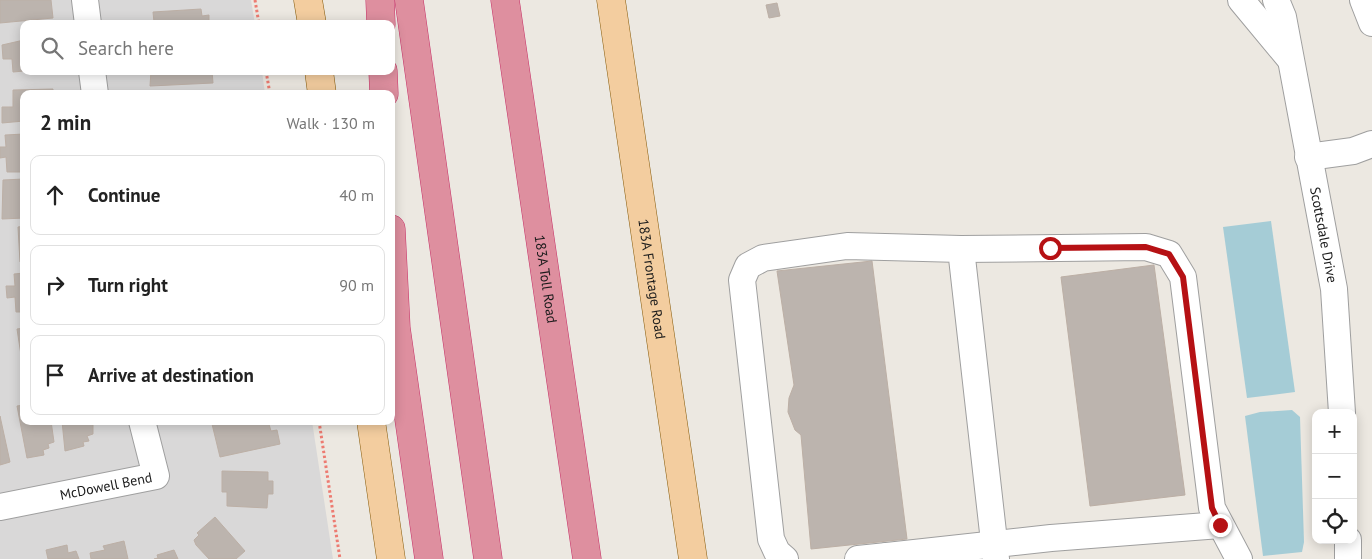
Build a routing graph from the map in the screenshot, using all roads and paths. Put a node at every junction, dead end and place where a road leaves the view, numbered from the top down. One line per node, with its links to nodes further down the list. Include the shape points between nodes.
1 (85, 0): 11 (street)
2 (256, 0): 12 (path)
3 (308, 0): 13 (main road)
4 (380, 0): 14 (highway)
5 (409, 0): 42 (highway)
6 (505, 0): 30 (highway, 183A Toll Road)
7 (611, 0): 45 (main road, 183A Frontage Road)
8 (1240, 0): 16 (street, Scottsdale Drive)
9 (1276, 0): 16 (street, Scottsdale Drive, via 1283,17)
10 (1363, 0): 15 (street)
11 (88, 20)
12 (258, 20)
13 (311, 20)
14 (381, 20)
15 (1372, 23)
16 (1290, 60): 26 (street, Scottsdale Drive)
17 (93, 75): 21 (street)
18 (267, 75): 22 (path)
19 (320, 75): 23 (main road)
20 (383, 75): 24 (highway)
21 (94, 90)
22 (269, 90)
23 (321, 90)
24 (384, 90)
25 (1372, 144): 26 (street, via 1353,151)
26 (1308, 158): 29 (street, Scottsdale Drive, via 1334,289)
27 (961, 249): 35 (street, via 1146,247 1169,254 1183,277 1212,508); 37 (street); 46 (street, via 847,246 763,258 748,266 742,280 771,539 777,552)
28 (395, 308): 41 (highway)
29 (1342, 409)
30 (567, 421): 43 (highway, 183A Toll Road); 44 (highway)
31 (143, 425): 34 (street, McDowell Bend, via 156,476)
32 (320, 425): 39 (path)
33 (372, 425): 40 (main road)
34 (0, 507)
35 (1220, 525): 37 (street); 48 (street)
36 (1348, 544): 49 (street)
37 (995, 552): 38 (street)
38 (887, 557): 47 (street)
39 (340, 559)
40 (391, 559)
41 (429, 559)
42 (488, 559)
43 (587, 559)
44 (605, 559)
45 (693, 559)
46 (785, 559)
47 (858, 559)
48 (1239, 559)
49 (1348, 559)

